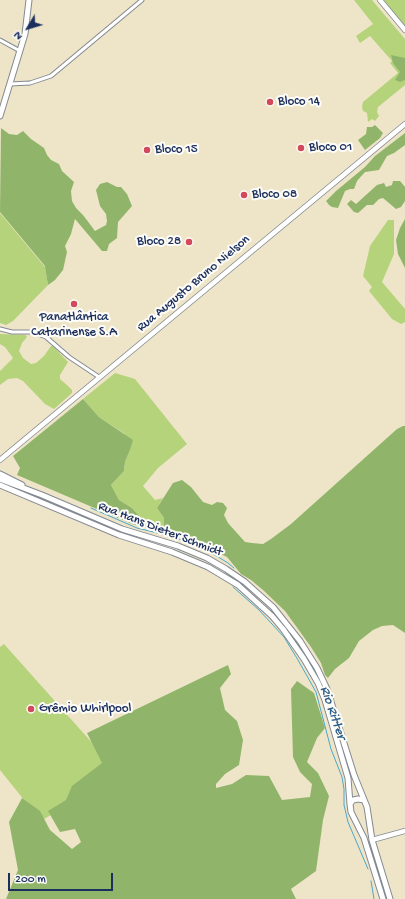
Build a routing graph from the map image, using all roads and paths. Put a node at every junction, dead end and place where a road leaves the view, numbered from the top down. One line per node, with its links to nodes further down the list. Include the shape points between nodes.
1 (29, 0): 6 (main road)
2 (142, 0): 7 (street, via 51,76 30,83)
3 (380, 0): 4 (main road)
4 (405, 30)
5 (0, 40): 6 (street)
6 (20, 51): 7 (main road)
7 (10, 84): 8 (main road)
8 (0, 116)
9 (405, 124): 11 (main road, Rua Augusto Bruno Nielson)
10 (0, 329): 11 (street, via 32,332 46,337 69,357)
11 (100, 377): 12 (main road, Rua Augusto Bruno Nielson)
12 (1, 460)
13 (0, 475): 15 (main road, Rua Hans Dieter Schmidt, via 122,528 207,558 235,574 264,598 292,629 323,679)
14 (0, 487): 16 (main road, Rua Hans Dieter Schmidt, via 119,535 200,563 228,578 262,605 284,629 321,690 348,778)
15 (364, 800): 16 (main road, via 353,800); 18 (main road, Rua Hans Dieter Schmidt)
16 (350, 804): 19 (main road, Rua Hans Dieter Schmidt, via 353,817 366,843)
17 (405, 831): 18 (main road)
18 (372, 840): 20 (main road, Rua Hans Dieter Schmidt)
19 (383, 899)
20 (390, 899)

